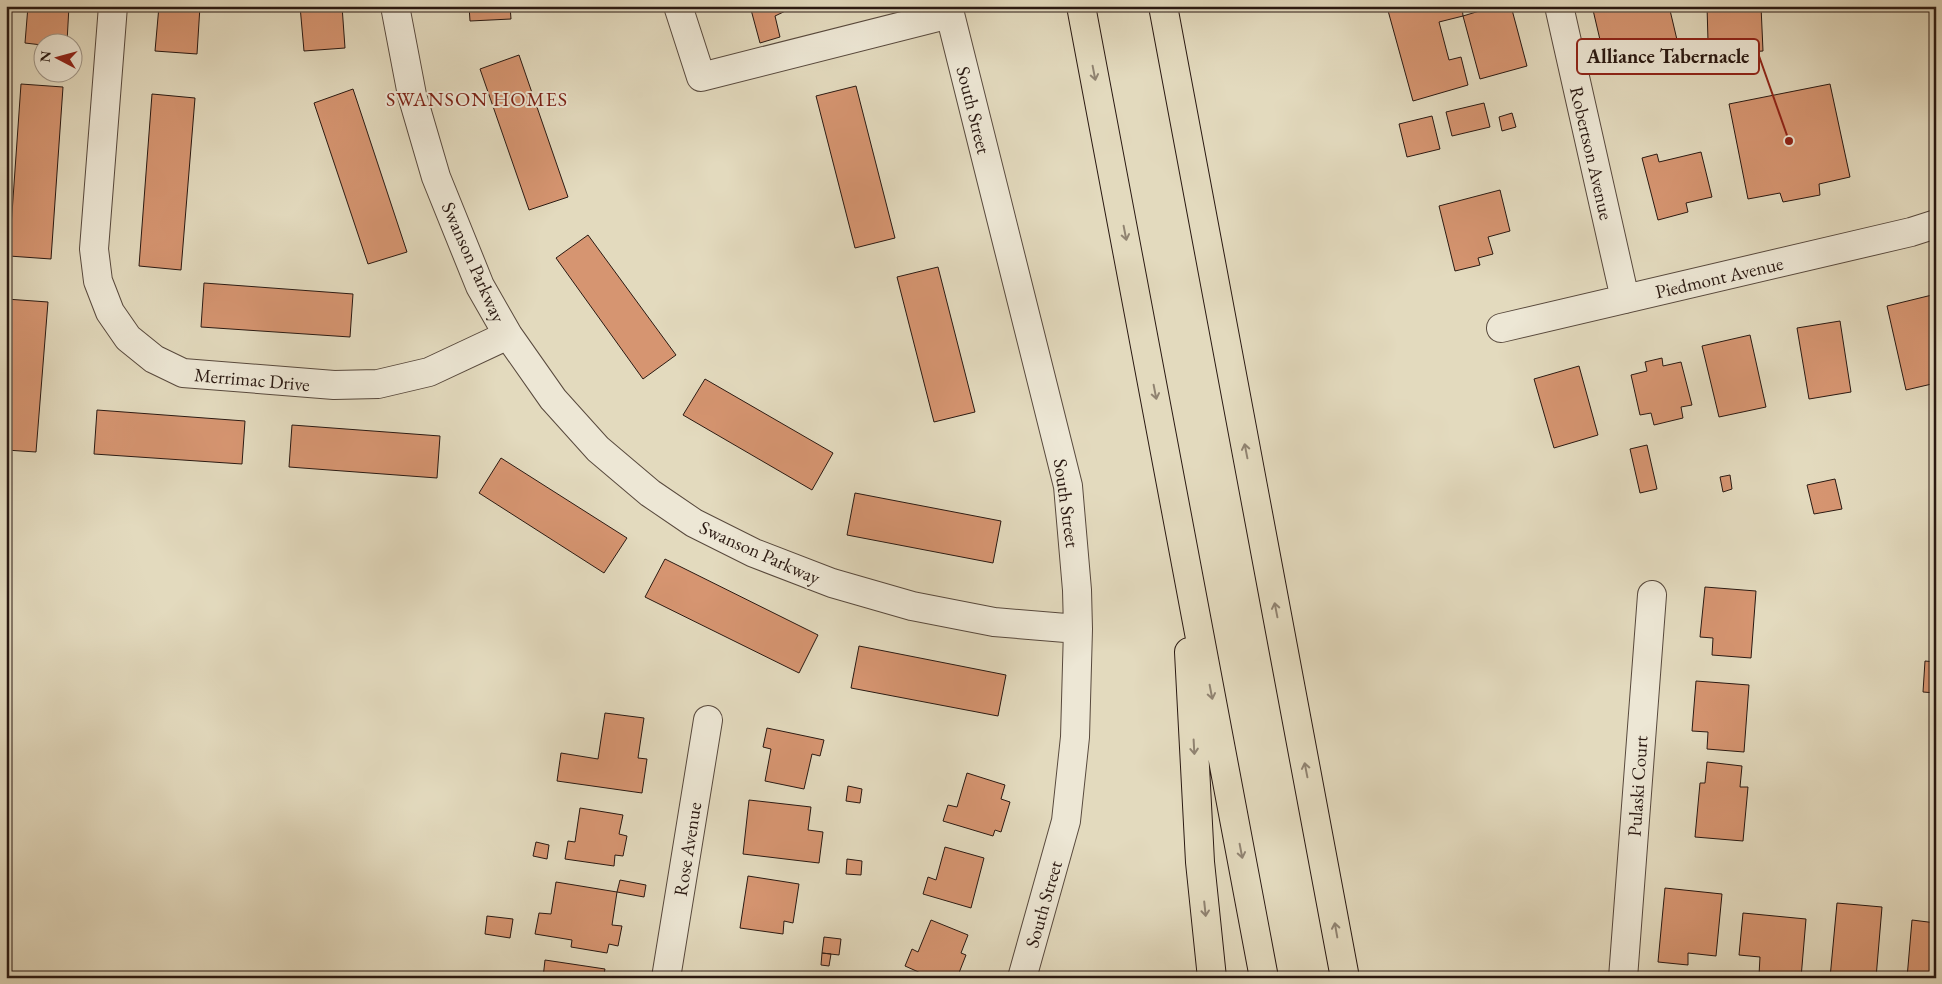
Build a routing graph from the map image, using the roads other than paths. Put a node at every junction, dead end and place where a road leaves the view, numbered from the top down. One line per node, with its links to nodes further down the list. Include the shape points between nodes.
1 (113, 6): 11 (street, Merrimac Drive, via 94,249 98,281 110,312 128,338 154,359 183,373 334,385 378,384 429,372)
2 (395, 6): 11 (street, Swanson Parkway, via 412,95 436,177 480,286)
3 (678, 6): 5 (street, via 701,77)
4 (1559, 6): 9 (street, Robertson Avenue)
5 (949, 10): 14 (street, South Street, via 1068,486)
6 (1164, 15): 20 (highway, one-way to 6)
7 (1083, 16): 12 (highway, one-way to 12)
8 (1936, 224): 9 (street, Piedmont Avenue)
9 (1625, 299): 10 (street, Piedmont Avenue)
10 (1501, 328)
11 (508, 335): 14 (street, Swanson Parkway, via 553,399 598,449 650,493 694,523 754,553 832,583 912,606 994,622)
12 (1183, 541): 18 (highway, one-way to 18, via 1200,862); 19 (highway, one-way to 19)
13 (1652, 595): 21 (street, Pulaski Court)
14 (1078, 629): 17 (street, South Street, via 1075,737 1066,821)
15 (708, 720): 16 (street, Rose Avenue)
16 (666, 978)
17 (1022, 978)
18 (1212, 978)
19 (1264, 978)
20 (1345, 978)
21 (1623, 978)

